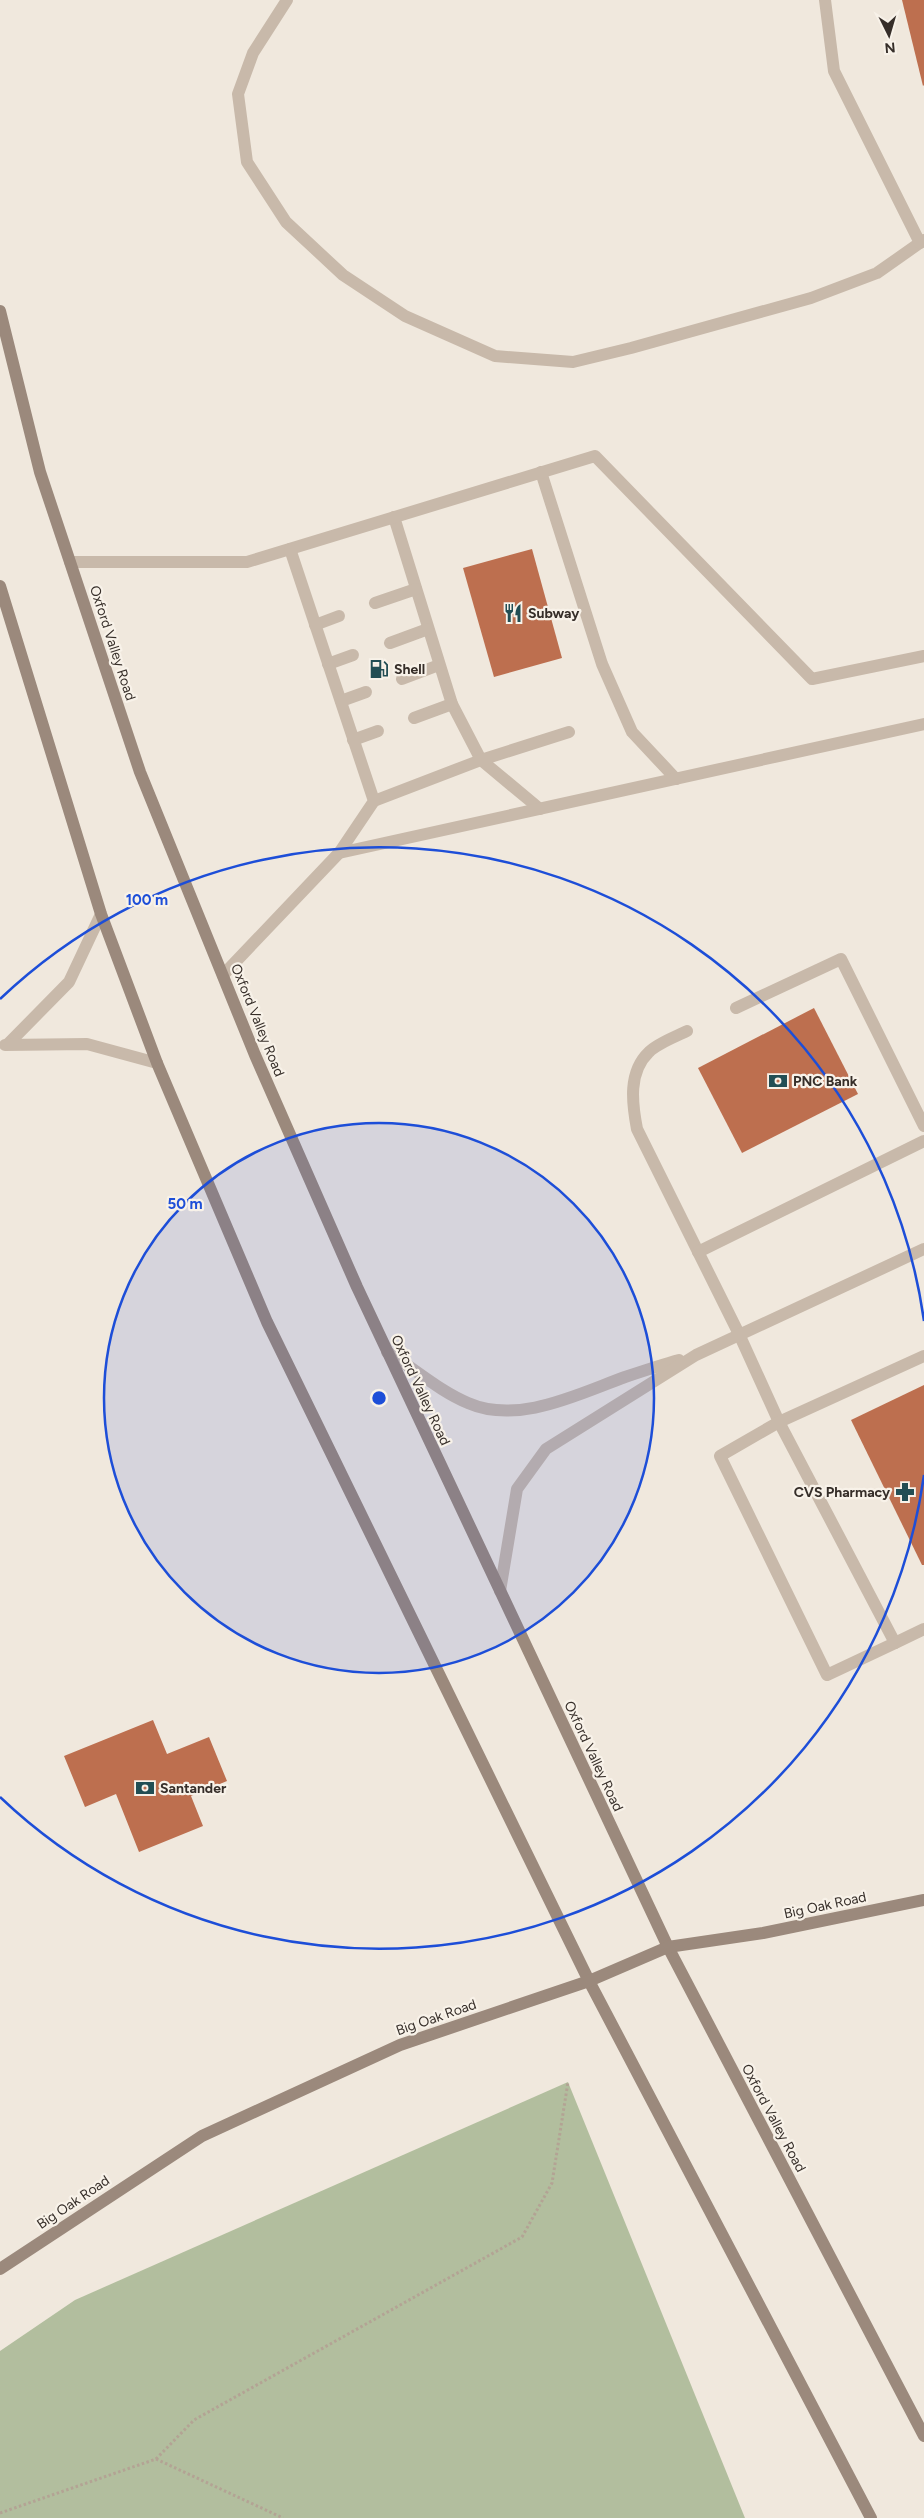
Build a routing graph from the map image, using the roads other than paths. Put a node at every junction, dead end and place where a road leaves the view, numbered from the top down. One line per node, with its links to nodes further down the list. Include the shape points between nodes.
1 (287, 0): 3 (street, via 253,54 238,94 247,162 286,222 343,275 405,316 495,356 573,362 631,348 812,298 876,273)
2 (824, 0): 3 (street, via 834,71)
3 (922, 242)
4 (0, 311): 8 (main road, Oxford Valley Road, via 40,472)
5 (541, 472): 6 (street); 17 (street, via 595,456 812,679); 30 (street, via 602,664 632,732)
6 (394, 517): 7 (street); 10 (street)
7 (290, 549): 8 (street, via 247,562); 13 (street)
8 (70, 562): 35 (main road, Oxford Valley Road, via 140,772)
9 (0, 586): 34 (main road)
10 (416, 589): 11 (street); 14 (street)
11 (375, 603)
12 (339, 616): 13 (street)
13 (315, 625): 18 (street)
14 (428, 629): 15 (street); 19 (street)
15 (390, 643)
16 (353, 655): 18 (street)
17 (924, 656)
18 (328, 664): 22 (street)
19 (439, 665): 20 (street); 23 (street)
20 (402, 679)
21 (366, 692): 22 (street)
22 (340, 701): 28 (street)
23 (452, 704): 24 (street); 29 (street)
24 (414, 718)
25 (924, 724): 30 (street)
26 (378, 731): 28 (street)
27 (569, 732): 29 (street)
28 (353, 740): 31 (street)
29 (481, 760): 31 (street); 32 (street)
30 (676, 779): 32 (street)
31 (374, 801): 33 (street)
32 (540, 809): 33 (street)
33 (339, 853): 35 (street)
34 (101, 914): 38 (street, via 68,982); 39 (main road)
35 (222, 975): 45 (main road, Oxford Valley Road)
36 (736, 1008): 40 (street, via 841,960)
37 (687, 1031): 43 (street, via 650,1050 640,1064 632,1102 636,1129)
38 (4, 1045): 39 (street, via 87,1044)
39 (157, 1063): 54 (main road, via 268,1322)
40 (924, 1126)
41 (924, 1141): 43 (street)
42 (924, 1249): 44 (street)
43 (698, 1252): 44 (street)
44 (739, 1334): 46 (street); 48 (street)
45 (387, 1352): 46 (street, via 467,1403 506,1411 533,1408); 49 (main road, Oxford Valley Road)
46 (696, 1355): 49 (street, via 546,1449 517,1489)
47 (924, 1356): 48 (street)
48 (779, 1422): 51 (street); 51 (street, via 720,1456 827,1675)
49 (500, 1591): 53 (main road, Oxford Valley Road)
50 (924, 1629): 51 (street)
51 (895, 1643)
52 (924, 1900): 53 (main road, Big Oak Road, via 763,1933)
53 (668, 1947): 54 (main road, Big Oak Road); 56 (main road, Oxford Valley Road)
54 (589, 1981): 55 (main road, Big Oak Road, via 400,2045 202,2136); 57 (main road)
55 (0, 2269)
56 (924, 2436)
57 (871, 2518)

